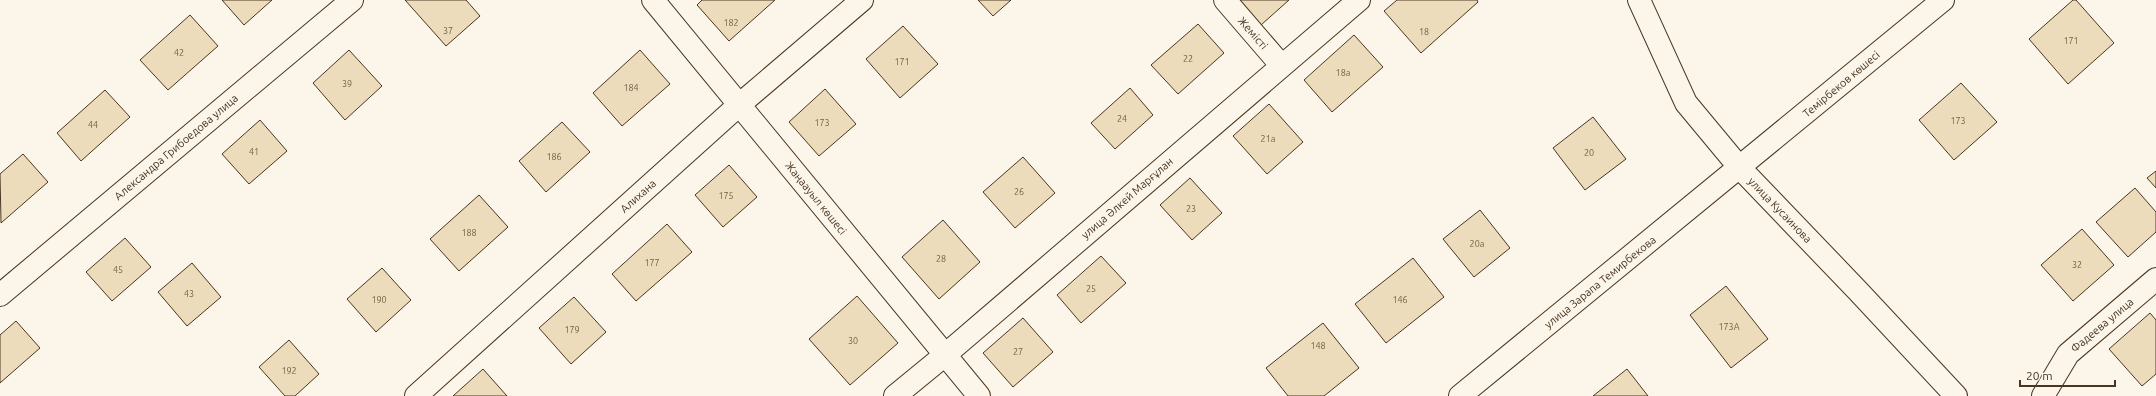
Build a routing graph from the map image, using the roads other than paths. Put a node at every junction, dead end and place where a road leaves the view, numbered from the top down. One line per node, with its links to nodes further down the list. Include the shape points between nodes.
1 (352, 0): 12 (street, Александра Грибоедова улица)
2 (653, 0): 9 (street, Жаңаауыл көшесі)
3 (862, 0): 9 (street, Алихана)
4 (1226, 0): 8 (street, Жемісті)
5 (1359, 0): 8 (street, улица Әлкей Марғұлан)
6 (1640, 0): 10 (street, улица Кусаинова, via 1686,103)
7 (1943, 0): 10 (street, Темірбеков көшесі)
8 (1282, 65): 13 (street, улица Әлкей Марғұлан)
9 (739, 105): 13 (street, Жаңаауыл көшесі); 14 (street, Алихана)
10 (1740, 168): 17 (street, улица Зарапа Темирбекова); 18 (street, улица Кусаинова)
11 (2156, 279): 19 (street, Фадеева улица, via 2068,354)
12 (0, 295)
13 (945, 355): 15 (street, улица Әлкей Марғұлан); 16 (street, Жаңаауыл көшесі)
14 (416, 396)
15 (895, 396)
16 (979, 396)
17 (1460, 396)
18 (1956, 396)
19 (2043, 396)

